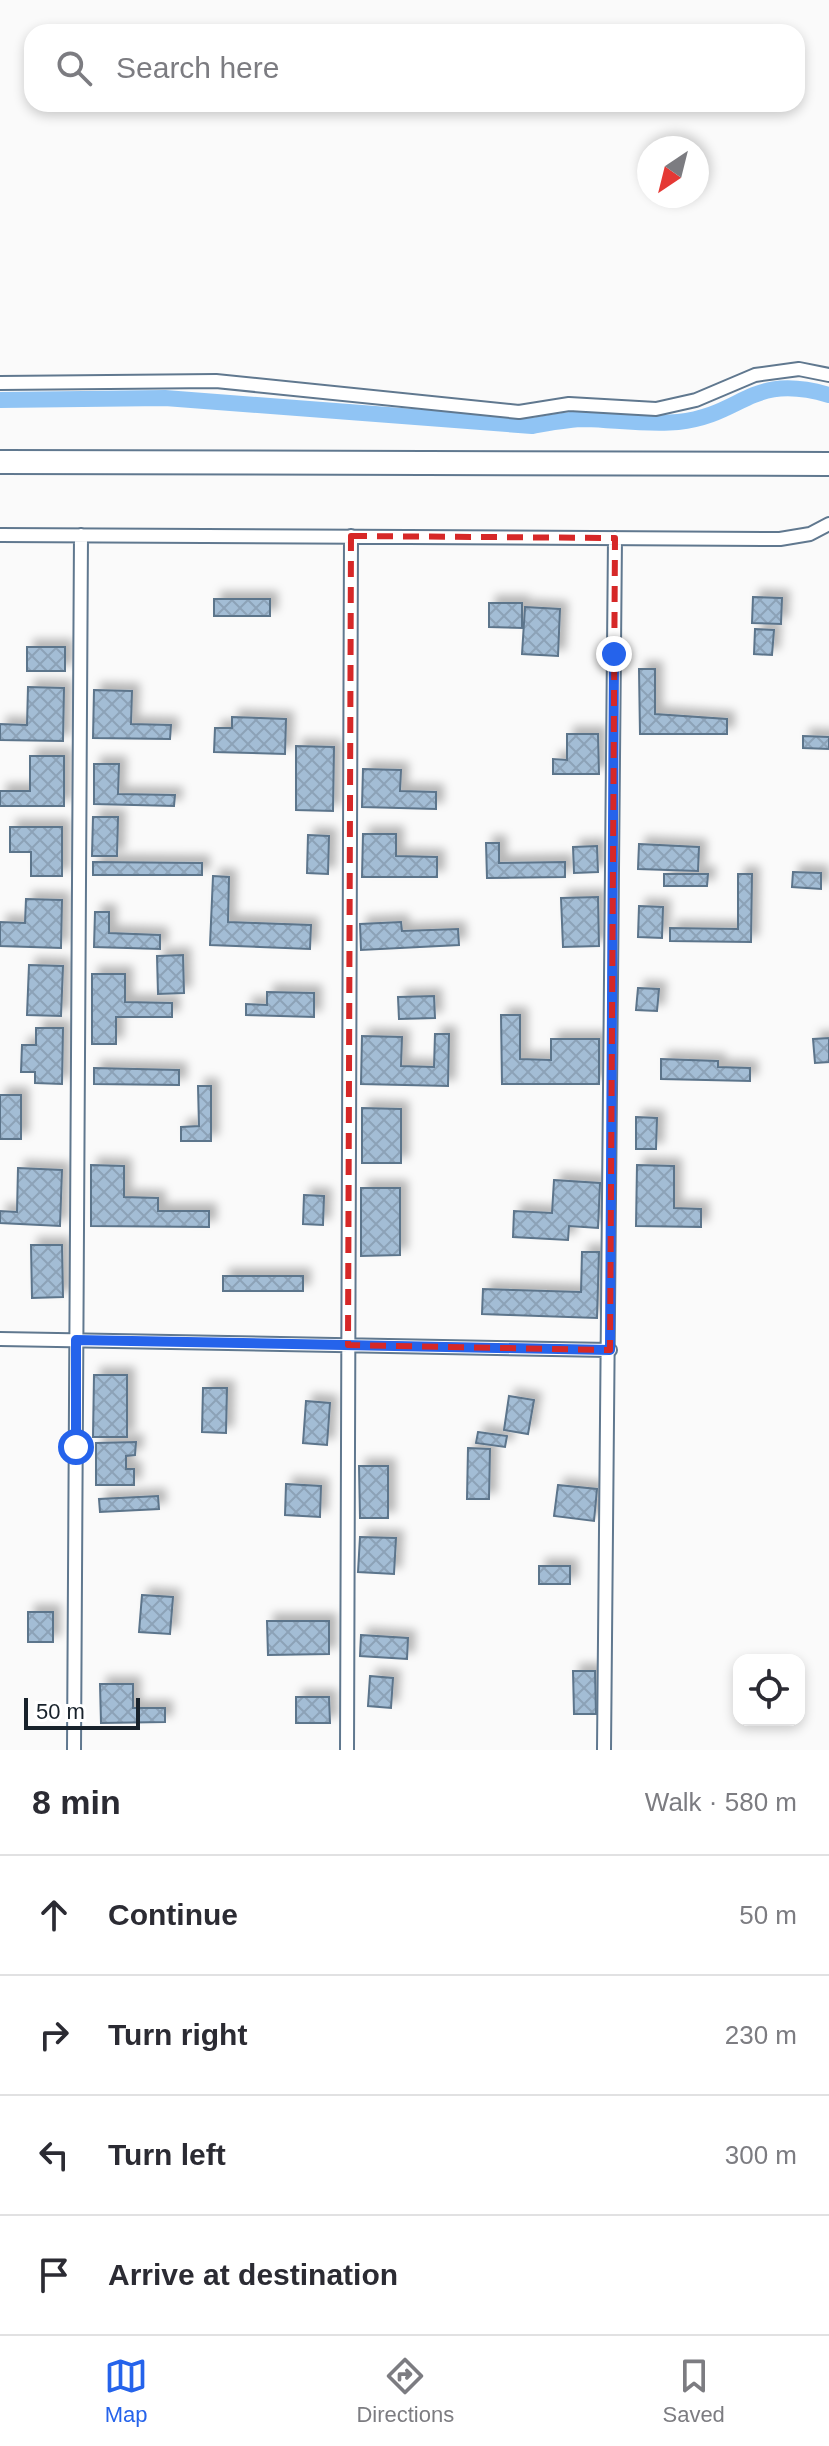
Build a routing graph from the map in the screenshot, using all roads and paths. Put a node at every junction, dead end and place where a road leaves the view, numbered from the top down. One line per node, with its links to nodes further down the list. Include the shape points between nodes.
1 (829, 375): 2 (street, via 799,369 755,375 696,400 656,409 569,404 519,412 216,381)
2 (0, 383)
3 (0, 462): 4 (highway)
4 (829, 464)
5 (829, 524): 9 (street, via 810,534 780,539)
6 (0, 535): 7 (street)
7 (81, 535): 8 (street); 11 (street)
8 (351, 536): 9 (street); 12 (street)
9 (615, 538): 13 (street)
10 (0, 1339): 11 (street)
11 (76, 1340): 12 (street); 14 (street)
12 (348, 1345): 13 (street); 15 (street)
13 (610, 1350): 16 (street)
14 (74, 1750)
15 (347, 1750)
16 (604, 1750)

